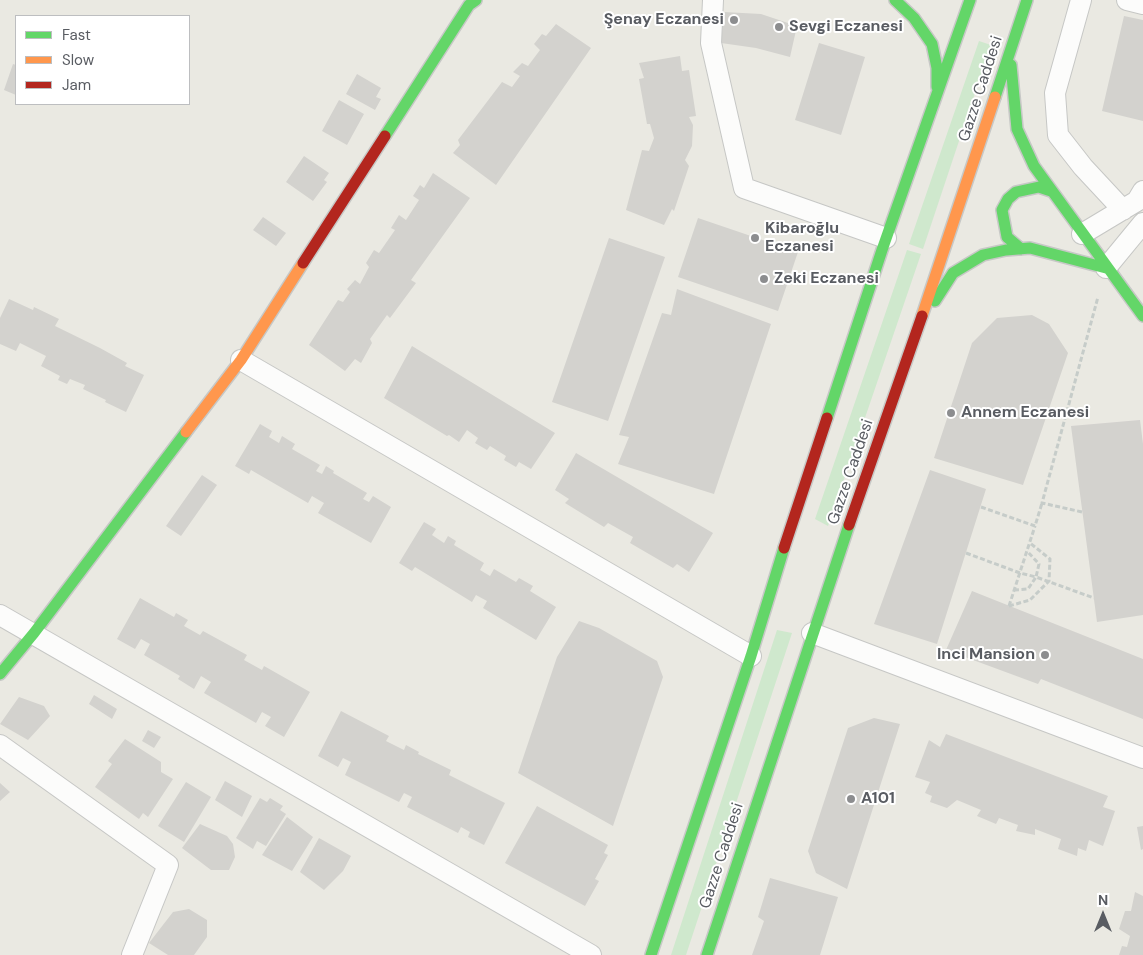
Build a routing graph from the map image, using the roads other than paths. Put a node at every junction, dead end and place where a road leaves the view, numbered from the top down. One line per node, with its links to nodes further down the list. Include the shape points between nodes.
1 (476, 0): 20 (main road, via 469,5)
2 (713, 0): 16 (street, via 711,43 744,188)
3 (896, 0): 10 (main road, via 914,18 932,44 937,68)
4 (970, 0): 10 (main road)
5 (1026, 0): 9 (main road, Gazze Caddesi)
6 (1081, 0): 13 (street, via 1055,93 1058,135)
7 (1127, 0): 8 (street)
8 (1143, 4)
9 (1010, 54): 11 (main road, via 1017,129 1034,166); 21 (main road, Gazze Caddesi)
10 (937, 98): 16 (main road)
11 (1052, 191): 15 (main road); 17 (main road, via 1039,187 1016,192 1002,210 1007,237)
12 (1143, 191): 13 (street, via 1137,201)
13 (1123, 210): 15 (street)
14 (1143, 223): 18 (street)
15 (1082, 234): 18 (main road)
16 (886, 238): 25 (main road)
17 (1021, 249): 18 (main road); 21 (main road, via 982,255 953,273 936,299)
18 (1106, 268): 19 (main road)
19 (1143, 316)
20 (241, 360): 23 (main road); 25 (street)
21 (905, 364): 24 (main road, Gazze Caddesi)
22 (0, 615): 23 (street)
23 (34, 634): 26 (main road); 30 (street)
24 (812, 634): 28 (street); 32 (main road, Gazze Caddesi)
25 (751, 656): 31 (main road)
26 (0, 674)
27 (0, 745): 29 (street, via 168,865)
28 (1143, 758)
29 (132, 955)
30 (591, 955)
31 (651, 955)
32 (707, 955)

